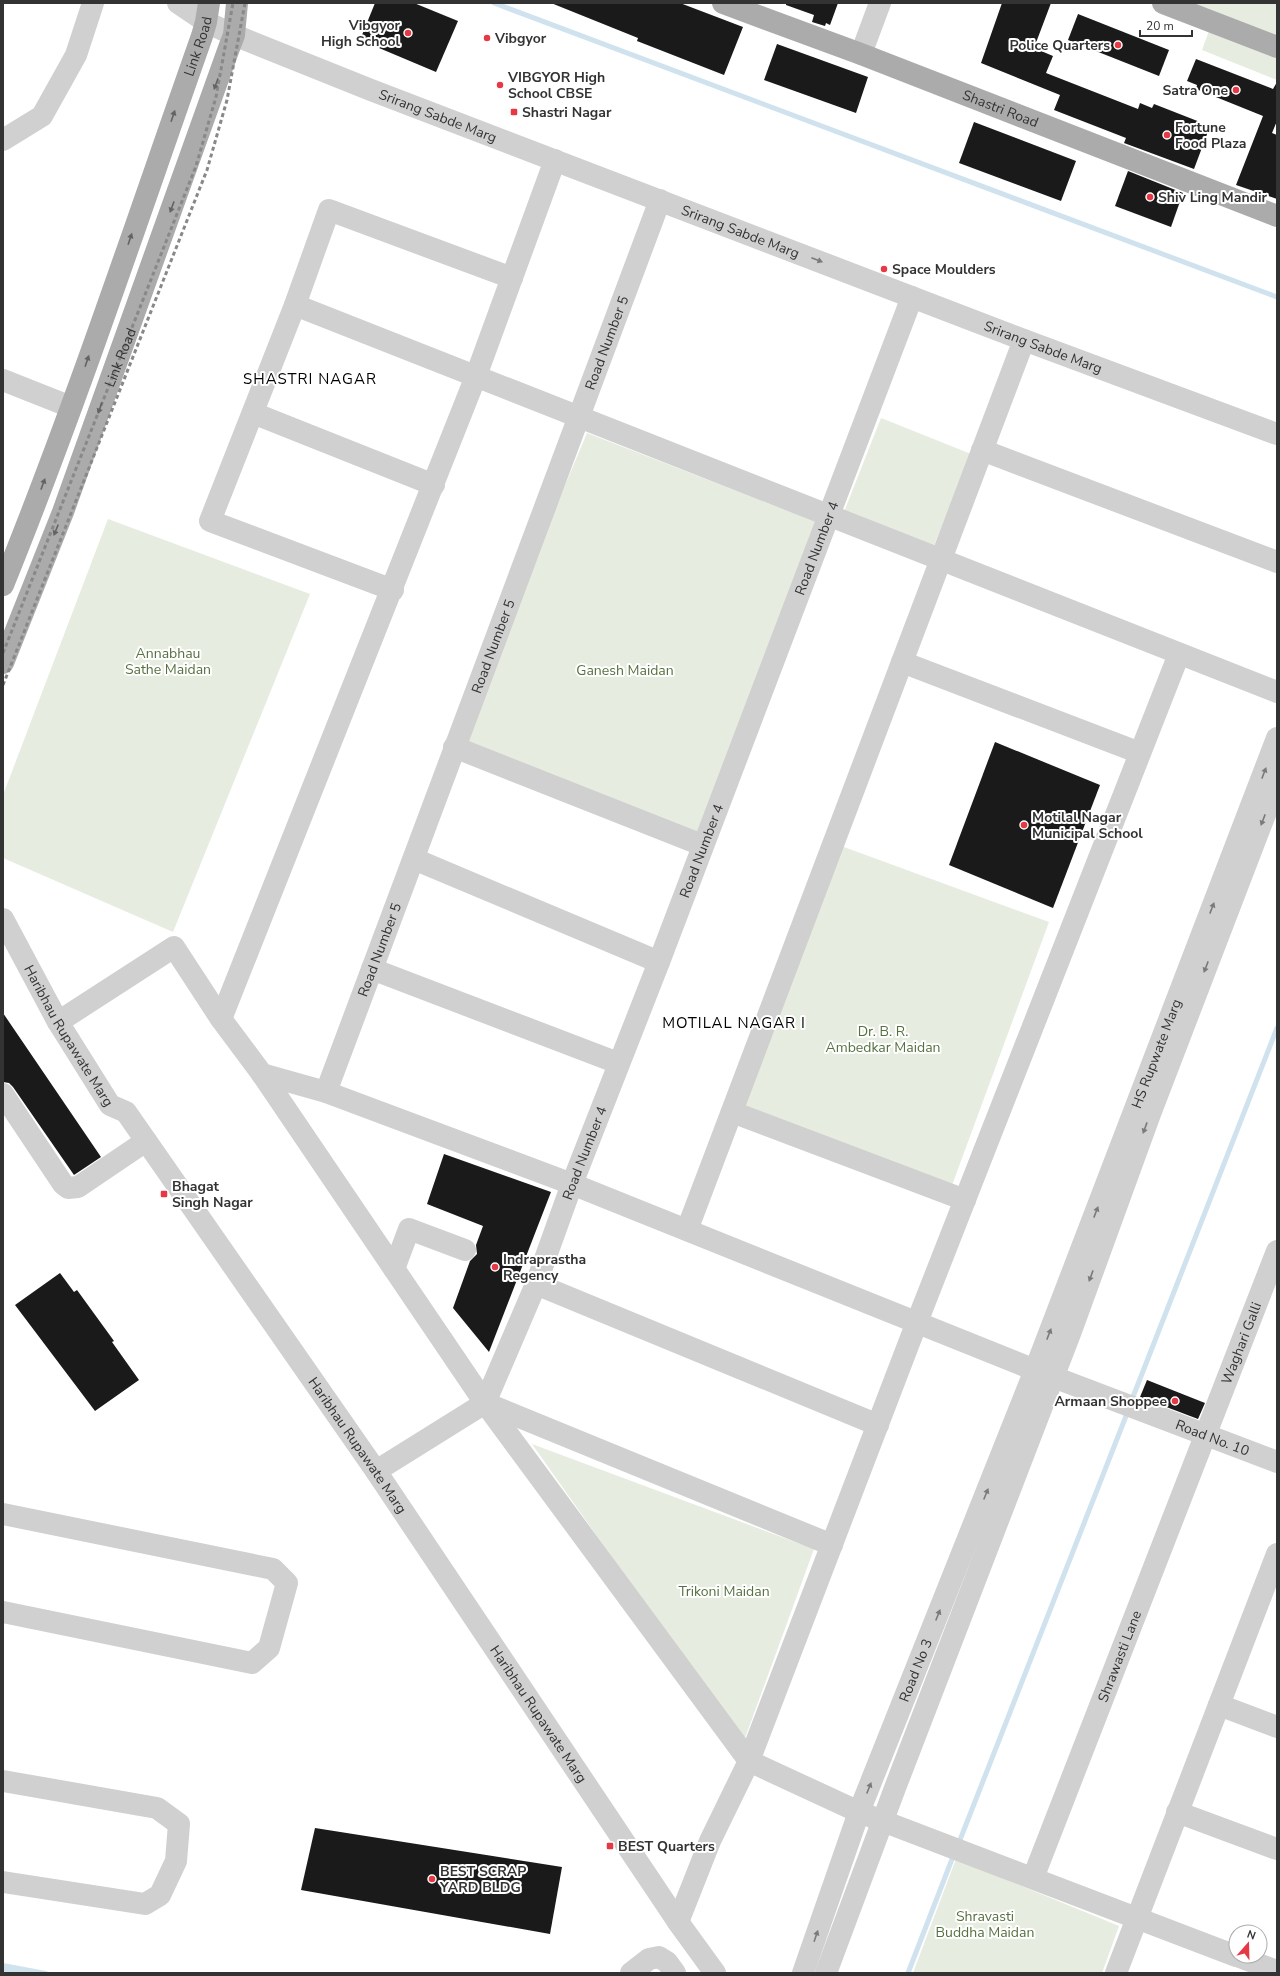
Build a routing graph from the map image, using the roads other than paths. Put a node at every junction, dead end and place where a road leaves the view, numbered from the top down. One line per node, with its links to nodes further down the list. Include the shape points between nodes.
1 (93, 3): 11 (street, via 76,55 42,116)
2 (178, 3): 7 (street, Srirang Sabde Marg)
3 (237, 3): 8 (main road, Link Road)
4 (723, 3): 10 (main road, Shastri Road)
5 (880, 3): 10 (street)
6 (1163, 3): 9 (main road)
7 (206, 20): 8 (street, Srirang Sabde Marg); 21 (main road, Link Road, one-way to 7)
8 (231, 41): 12 (street, Srirang Sabde Marg); 35 (main road, Link Road, one-way to 35, via 63,512)
9 (1277, 47)
10 (862, 54): 14 (main road, Shastri Road)
11 (3, 140)
12 (552, 166): 13 (street, Srirang Sabde Marg); 15 (street)
13 (658, 206): 17 (street, Srirang Sabde Marg); 23 (street, Road Number 5)
14 (1277, 216)
15 (512, 278): 16 (street, via 329,210); 19 (street)
16 (295, 304): 19 (street); 22 (street)
17 (910, 304): 18 (street, Srirang Sabde Marg); 28 (street, Road Number 4)
18 (1022, 346): 24 (street, Srirang Sabde Marg); 25 (street); 26 (street)
19 (476, 376): 23 (street); 27 (street)
20 (3, 380): 21 (street)
21 (71, 407): 31 (main road, Link Road, one-way to 21)
22 (253, 413): 27 (street); 32 (street, via 210,521)
23 (579, 417): 28 (street); 38 (street, Road Number 5)
24 (1277, 434)
25 (1277, 446)
26 (982, 450): 29 (street); 30 (street)
27 (434, 485): 32 (street)
28 (828, 515): 29 (street); 41 (street, Road Number 4)
29 (941, 560): 33 (street); 34 (street)
30 (1277, 562)
31 (3, 585)
32 (393, 590): 50 (street)
33 (1179, 654): 36 (street); 39 (street)
34 (902, 662): 39 (street); 55 (street)
35 (3, 663)
36 (1277, 692)
37 (1277, 738): 45 (street, HS Rupwate Marg, one-way to 37)
38 (454, 748): 41 (street); 42 (street, Road Number 5)
39 (1140, 753): 58 (street)
40 (1277, 783): 45 (street, one-way to 45)
41 (702, 845): 47 (street, Road Number 4)
42 (414, 859): 47 (street); 48 (street, Road Number 5)
43 (3, 908): 49 (street, via 11,914)
44 (3, 919): 46 (street, Haribhau Rupawate Marg)
45 (1208, 941): 65 (street, HS Rupwate Marg)
46 (10, 950): 49 (street, Haribhau Rupawate Marg)
47 (659, 962): 51 (street, Road Number 4)
48 (372, 969): 51 (street); 53 (street, Road Number 5)
49 (63, 1018): 50 (street, via 174,948); 56 (street, Haribhau Rupawate Marg, via 110,1105 126,1112)
50 (221, 1019): 52 (street)
51 (618, 1063): 57 (street, Road Number 4)
52 (262, 1074): 53 (street, Road No. 10); 62 (street)
53 (326, 1092): 57 (street, Road No. 10)
54 (3, 1094): 56 (street, via 68,1188 78,1187)
55 (732, 1112): 58 (street); 59 (street)
56 (146, 1141): 70 (street, Haribhau Rupawate Marg)
57 (572, 1184): 59 (street, Road No. 10); 63 (street, Road Number 4)
58 (965, 1200): 64 (street)
59 (687, 1230): 64 (street, Road No. 10)
60 (465, 1250): 62 (street, via 409,1229)
61 (1277, 1251): 68 (street, Waghari Galli)
62 (394, 1270): 66 (street)
63 (536, 1284): 66 (street, Road Number 4); 67 (street)
64 (917, 1322): 65 (street, Road No. 10); 67 (street)
65 (1044, 1374): 68 (street, Road No. 10); 79 (street, Road No 3, one-way to 65); 81 (street)
66 (485, 1403): 70 (street); 72 (street); 77 (street)
67 (878, 1426): 72 (street)
68 (1205, 1435): 69 (street, Road No. 10); 83 (street, Shrawasti Lane)
69 (1277, 1462)
70 (376, 1471): 86 (street, Haribhau Rupawate Marg)
71 (3, 1514): 74 (street, via 273,1568 287,1583 269,1648 252,1663)
72 (832, 1545): 77 (street)
73 (1277, 1554): 75 (street)
74 (3, 1612)
75 (1219, 1705): 76 (street); 80 (street)
76 (1277, 1727)
77 (749, 1760): 79 (street); 86 (street, via 710,1841)
78 (3, 1781): 84 (street, via 157,1808 179,1824 176,1861 160,1895 145,1904)
79 (859, 1812): 81 (street); 93 (street, Road No 3, one-way to 79)
80 (1177, 1812): 82 (street); 85 (street)
81 (883, 1821): 83 (street); 94 (street)
82 (1277, 1849)
83 (1033, 1878): 85 (street)
84 (3, 1882)
85 (1136, 1918): 87 (street); 95 (street)
86 (678, 1922): 92 (street, Haribhau Rupawate Marg)
87 (1228, 1953)
88 (1258, 1964): 89 (street)
89 (1277, 1971)
90 (631, 1973): 91 (street, via 649,1959 659,1957 667,1962)
91 (675, 1973)
92 (715, 1973)
93 (803, 1973)
94 (826, 1973)
95 (1116, 1973)

